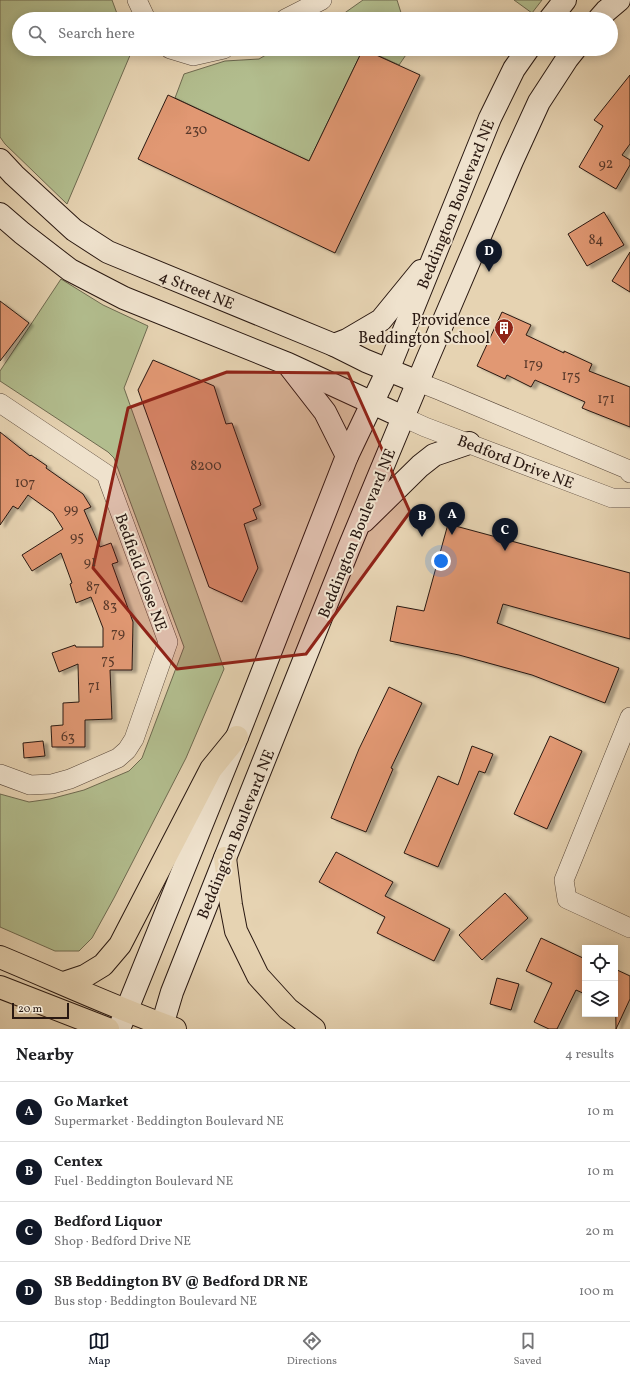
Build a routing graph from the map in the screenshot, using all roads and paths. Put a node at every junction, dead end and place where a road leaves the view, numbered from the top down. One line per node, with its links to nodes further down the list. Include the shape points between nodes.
1 (322, 0): 4 (street)
2 (566, 0): 5 (main road)
3 (619, 0): 6 (main road)
4 (299, 12)
5 (556, 12)
6 (605, 12)
7 (523, 56): 11 (main road, Beddington Boulevard NE, via 490,118)
8 (569, 56): 15 (main road, Beddington Boulevard NE, via 539,102)
9 (0, 160): 12 (main road, 4 Street NE, via 74,230 108,252)
10 (0, 214): 13 (main road, via 70,270 124,298)
11 (434, 254): 12 (main road, via 381,320); 14 (main road, Beddington Boulevard NE)
12 (334, 345): 14 (main road, 4 Street NE)
13 (288, 364): 17 (main road); 20 (main road, via 324,412)
14 (388, 370): 15 (main road, 4 Street NE); 17 (main road, Beddington Boulevard NE)
15 (418, 382): 18 (main road, Beddington Boulevard NE); 21 (street, Bedford Drive NE, via 627,469)
16 (0, 403): 26 (street, Bedfield Close NE, via 106,474 168,642 134,739 118,758 52,784 30,786)
17 (372, 403): 18 (main road); 20 (main road, Beddington Boulevard NE)
18 (403, 417): 19 (street, Bedford Drive NE); 23 (main road, Beddington Boulevard NE)
19 (469, 444): 22 (street, Bedford Drive NE, via 612,498); 23 (main road, via 434,455)
20 (347, 456): 25 (main road, Beddington Boulevard NE)
21 (630, 473)
22 (630, 498)
23 (358, 528): 27 (main road, Beddington Boulevard NE)
24 (630, 717): 28 (street, via 564,880 567,899)
25 (237, 737): 30 (main road, via 211,770 120,945 103,965 85,976); 32 (main road, Beddington Boulevard NE)
26 (0, 774)
27 (225, 858): 33 (main road, Beddington Boulevard NE, via 172,992); 36 (main road, via 236,931 258,976 288,1009)
28 (630, 928)
29 (0, 957): 30 (main road)
30 (64, 984): 32 (main road, via 106,1003)
31 (0, 987): 34 (main road)
32 (122, 1019): 33 (main road)
33 (166, 1028): 35 (main road)
34 (108, 1029)
35 (141, 1029)
36 (314, 1029)

